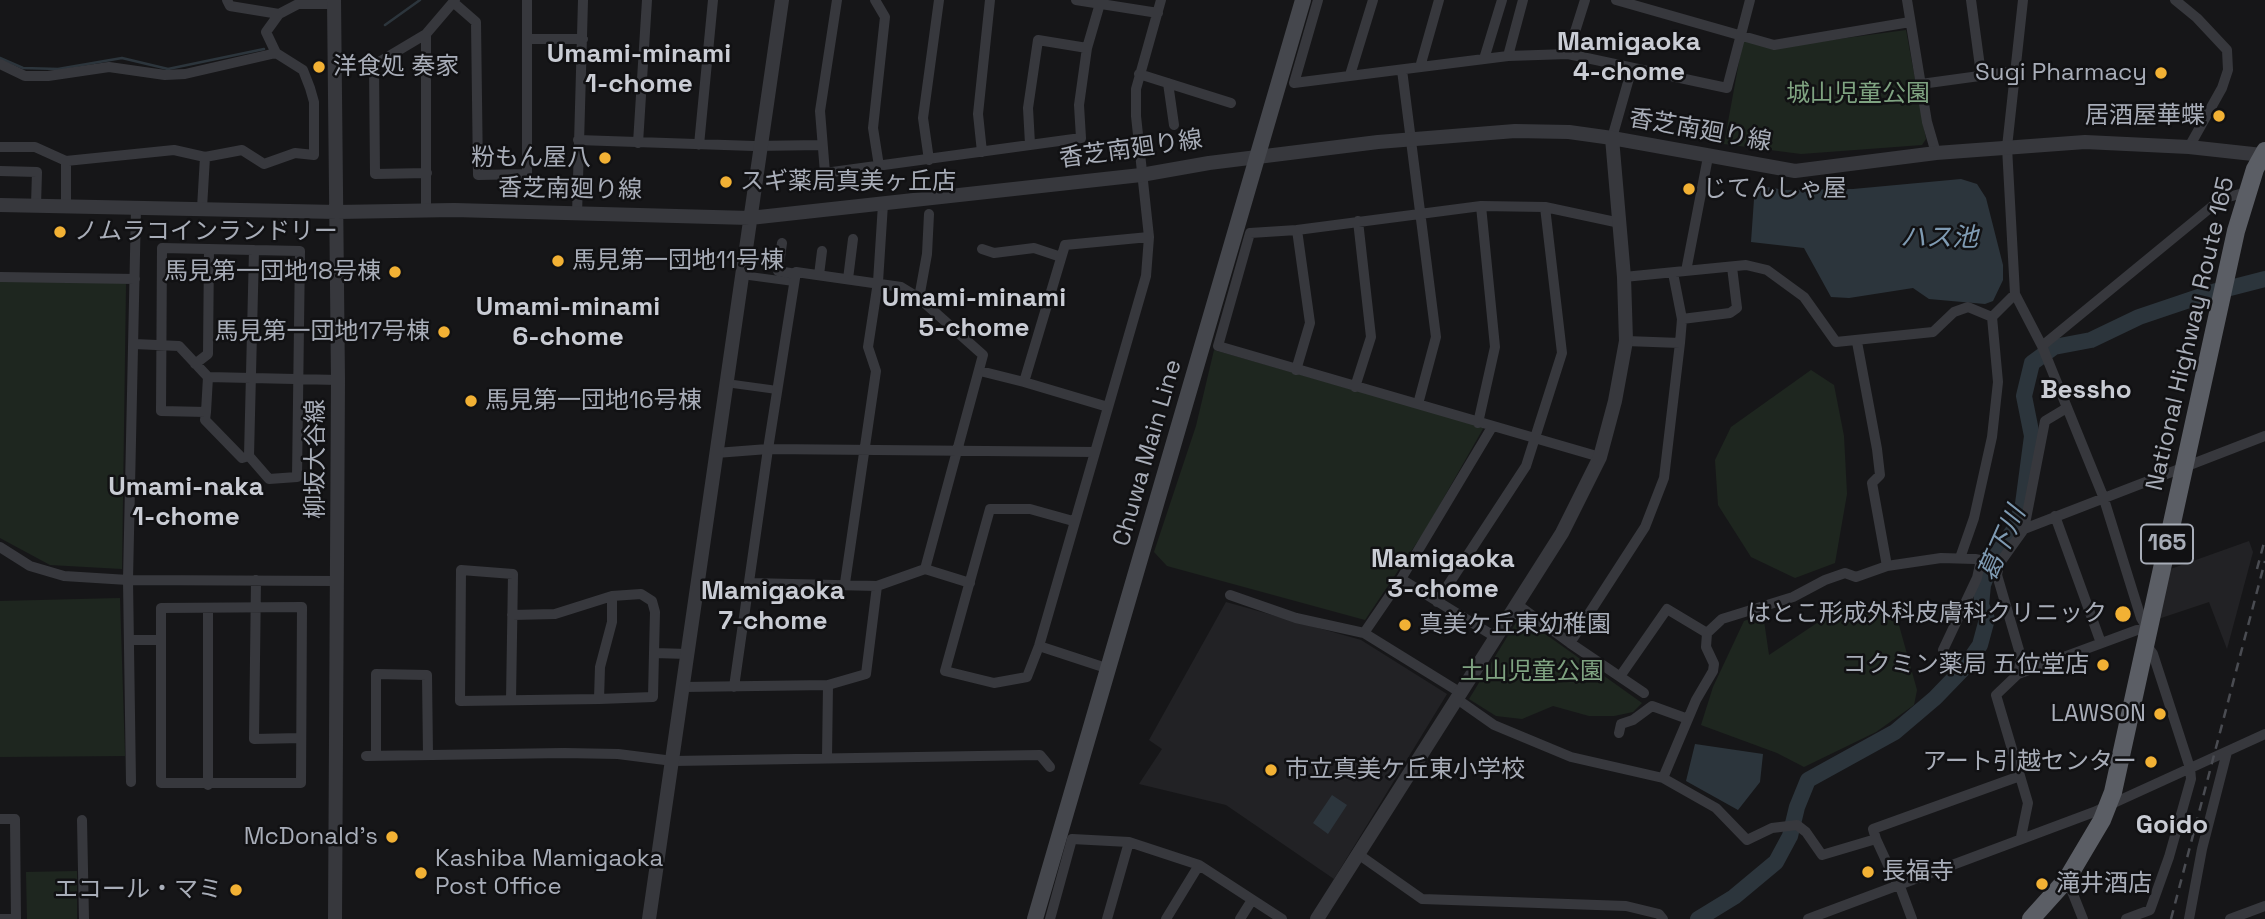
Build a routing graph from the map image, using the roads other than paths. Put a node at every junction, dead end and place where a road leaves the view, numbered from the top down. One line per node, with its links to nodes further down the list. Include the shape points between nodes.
1 (227, 0): 31 (street, via 230,6)
2 (527, 0): 35 (street)
3 (583, 0): 36 (street)
4 (647, 0): 57 (street)
5 (713, 0): 58 (street)
6 (782, 0): 59 (street)
7 (837, 0): 60 (street, via 820,111)
8 (875, 0): 73 (street, via 885,17 873,128)
9 (939, 0): 71 (street, via 923,118)
10 (990, 0): 65 (street, via 978,114)
11 (1076, 0): 29 (street)
12 (1161, 0): 30 (street)
13 (1293, 0): 70 (main road, Chuwa Main Line)
14 (1304, 0): 70 (main road, Chuwa Main Line)
15 (1318, 0): 49 (street, via 1294,83)
16 (1373, 0): 49 (street)
17 (1439, 0): 43 (street)
18 (1502, 0): 41 (street)
19 (1523, 0): 40 (street)
20 (1585, 0): 39 (street)
21 (1616, 0): 34 (street)
22 (1750, 0): 34 (street)
23 (1907, 0): 32 (street)
24 (1971, 0): 48 (street)
25 (2022, 0): 46 (street)
26 (2175, 0): 64 (street, via 2227,50 2228,70 2222,88)
27 (454, 1): 33 (street); 35 (street, via 475,22 478,175 527,174)
28 (334, 2): 31 (street, via 298,4); 87 (street, 柳坂大谷線)
29 (1100, 2): 30 (street); 37 (street)
30 (1158, 13): 47 (street)
31 (279, 14): 38 (street, via 267,32)
32 (1910, 22): 34 (street, via 1774,45); 51 (street)
33 (426, 33): 75 (street); 75 (street, via 374,65 375,174)
34 (1739, 34): 44 (street, via 1727,88)
35 (528, 39): 36 (street)
36 (583, 39): 55 (street)
37 (1087, 48): 61 (street, via 1079,105 1081,138); 61 (street, via 1038,40 1028,108)
38 (276, 53): 42 (street, via 165,75 109,67 25,76); 68 (street, via 303,70 310,88 314,155 295,153 264,164 242,150)
39 (1568, 54): 40 (street); 44 (street)
40 (1508, 56): 41 (street)
41 (1484, 59): 43 (street)
42 (0, 64)
43 (1420, 68): 45 (street)
44 (1632, 68): 54 (street)
45 (1402, 70): 49 (street); 56 (street)
46 (2016, 71): 48 (street); 63 (street)
47 (1139, 74): 50 (street); 76 (street, via 1136,116)
48 (1981, 74): 51 (street)
49 (1350, 75)
50 (1168, 83): 52 (street); 53 (street)
51 (1921, 84): 66 (street)
52 (1231, 103)
53 (1174, 125)
54 (1612, 138): 56 (street, 香芝南廻り線, via 1515,131); 69 (street, 香芝南廻り線); 93 (street)
55 (579, 140): 57 (street); 90 (street)
56 (1410, 140): 70 (street, 香芝南廻り線); 88 (street)
57 (638, 143): 58 (street)
58 (699, 145): 59 (street)
59 (761, 145): 60 (street); 91 (street)
60 (821, 145): 73 (street, via 825,173)
61 (1030, 145): 65 (street)
62 (0, 146): 72 (street, via 34,147)
63 (2007, 147): 64 (street, 香芝南廻り線, via 2085,142); 66 (street, 香芝南廻り線); 114 (street)
64 (2189, 147): 67 (street, 香芝南廻り線)
65 (982, 152): 71 (street)
66 (1936, 153): 69 (street, 香芝南廻り線, via 1795,171)
67 (2264, 153): 77 (highway, National Highway Route 165 / 165)
68 (205, 157): 72 (street, via 174,150); 85 (street)
69 (1707, 157): 104 (street)
70 (1252, 158): 76 (street, 香芝南廻り線); 188 (main road, Chuwa Main Line); 229 (main road, Chuwa Main Line)
71 (929, 160): 73 (street)
72 (66, 161): 81 (street)
73 (879, 166)
74 (0, 171): 80 (street, via 37,172)
75 (427, 173): 86 (street)
76 (1142, 175): 78 (street, 香芝南廻り線); 95 (street)
77 (2247, 192): 123 (street, via 2221,199); 150 (highway, National Highway Route 165 / 165)
78 (883, 204): 91 (street, 香芝南廻り線); 113 (street)
79 (0, 205): 80 (street, 香芝南廻り線)
80 (36, 205): 81 (street, 香芝南廻り線)
81 (66, 206): 84 (street, 香芝南廻り線)
82 (1481, 206): 83 (street); 88 (street); 139 (street, via 1495,346)
83 (1545, 207): 93 (street); 142 (street, via 1562,353)
84 (136, 208): 85 (street, 香芝南廻り線); 111 (street)
85 (202, 208): 87 (street, 香芝南廻り線)
86 (426, 211): 87 (street, 香芝南廻り線); 90 (street, 香芝南廻り線)
87 (337, 212): 130 (street, 柳坂大谷線)
88 (1419, 212): 92 (street); 135 (street, via 1436,337)
89 (929, 214): 115 (street)
90 (577, 215): 91 (street, 香芝南廻り線)
91 (750, 218): 106 (street)
92 (1358, 221): 94 (street); 133 (street, via 1371,337)
93 (1620, 223): 108 (street)
94 (1297, 230): 125 (street, via 1310,323); 125 (street, via 1250,233 1218,346)
95 (1149, 237): 102 (street, via 1065,245); 136 (street, via 1146,276)
96 (853, 239): 112 (street)
97 (782, 243): 110 (street, via 778,271)
98 (982, 249): 102 (street, via 994,253 1034,248)
99 (209, 250): 100 (street); 122 (street, via 162,248); 124 (street, via 208,354)
100 (254, 250): 128 (street); 129 (street, via 300,251)
101 (822, 251): 107 (street)
102 (1061, 257): 131 (street)
103 (1732, 267): 104 (street); 117 (street, via 1737,308 1730,313); 119 (street, via 1767,270 1804,297 1836,342)
104 (1686, 271): 105 (street)
105 (1673, 273): 108 (street); 117 (street)
106 (742, 275): 110 (street); 132 (street)
107 (819, 275): 110 (street); 112 (street)
108 (1624, 277): 118 (street)
109 (0, 278): 111 (street)
110 (795, 278): 134 (street)
111 (135, 279): 121 (street)
112 (848, 279): 113 (street)
113 (878, 282): 115 (street, via 901,287); 144 (street, via 868,347 876,371)
114 (2015, 293): 116 (street); 123 (street)
115 (919, 298): 126 (street, via 983,355)
116 (1992, 317): 119 (street, via 1968,307 1954,312 1933,332); 156 (street, via 1998,382 1992,437)
117 (1682, 319): 120 (street)
118 (1626, 341): 120 (street); 149 (street)
119 (1857, 342): 159 (street, via 1877,449 1880,475 1872,483)
120 (1680, 343): 182 (street, via 1664,478 1645,527)
121 (134, 344): 122 (street); 162 (street)
122 (162, 344): 124 (street, via 179,346); 138 (street, via 161,411)
123 (2042, 346): 137 (street)
124 (195, 364): 127 (street)
125 (1296, 370): 133 (street)
126 (980, 371): 131 (street); 145 (street)
127 (208, 377): 128 (street); 138 (street)
128 (253, 377): 129 (street); 148 (street)
129 (299, 378): 130 (street); 148 (street, via 297,477 269,479)
130 (338, 380): 164 (street, 柳坂大谷線)
131 (1024, 382): 136 (street)
132 (726, 383): 134 (street); 147 (street)
133 (1355, 387): 135 (street)
134 (778, 390): 143 (street)
135 (1418, 404): 139 (street)
136 (1108, 407): 146 (street)
137 (2065, 409): 151 (street); 154 (street, via 2045,421)
138 (206, 412): 148 (street, via 205,420 242,458)
139 (1478, 423): 140 (street)
140 (1492, 427): 142 (street); 161 (street)
141 (2265, 436): 150 (street)
142 (1536, 439): 149 (street); 171 (street, via 1526,466)
143 (768, 449): 144 (street); 147 (street); 165 (street)
144 (865, 451): 145 (street); 166 (street)
145 (958, 452): 146 (street); 160 (street)
146 (1095, 452): 153 (street)
147 (716, 453): 187 (street)
148 (249, 456)
149 (1600, 457): 172 (street, via 1562,533)
150 (2185, 465): 151 (street); 178 (highway, National Highway Route 165 / 165)
151 (2103, 496): 152 (street); 178 (street)
152 (2055, 516): 154 (street); 183 (street)
153 (1073, 521): 167 (street, via 1030,509 990,509); 184 (street)
154 (2024, 529): 158 (street)
155 (0, 547): 162 (street, via 30,566 64,576)
156 (1960, 558): 157 (street); 159 (street)
157 (1981, 560): 158 (street); 185 (street)
158 (1999, 564): 189 (street, via 1997,575 2021,657)
159 (1887, 566): 177 (street, via 1856,577 1845,573 1825,580 1793,597 1723,619)
160 (925, 569): 167 (street); 168 (street)
161 (1401, 579): 171 (street); 176 (street)
162 (128, 580): 163 (street); 180 (street)
163 (256, 580): 164 (street); 174 (street)
164 (338, 582): 226 (street, 柳坂大谷線)
165 (750, 583): 166 (street); 193 (street)
166 (845, 583): 168 (street)
167 (970, 583): 184 (street, via 945,671 994,683 1027,677)
168 (877, 586): 191 (street, via 866,674)
169 (1230, 595): 176 (street, via 1296,618)
170 (612, 596): 175 (street, via 555,614); 186 (street, via 641,594 652,601); 196 (street)
171 (1437, 602): 179 (street)
172 (1518, 605): 179 (street); 182 (street)
173 (208, 608): 174 (street); 181 (street, via 161,608); 211 (street)
174 (254, 608): 201 (street, via 254,739); 201 (street, via 302,607)
175 (512, 615): 197 (street); 197 (street, via 513,574 461,570 460,701)
176 (1364, 633): 195 (street)
177 (1707, 633): 190 (street, via 1667,608); 198 (street, via 1713,671)
178 (2146, 636): 183 (street, via 2137,630); 207 (street); 212 (highway, National Highway Route 165 / 165)
179 (1497, 638): 195 (street)
180 (130, 640): 181 (street); 210 (street)
181 (161, 640): 211 (street, via 161,783)
182 (1570, 643): 190 (street)
183 (2101, 643): 189 (street)
184 (1039, 646): 188 (street)
185 (1943, 650)
186 (654, 653): 187 (street); 196 (street, via 653,697)
187 (688, 654): 192 (street)
188 (1100, 666): 228 (main road, Chuwa Main Line)
189 (2018, 674): 208 (street, via 1996,695)
190 (1621, 675): 194 (street)
191 (828, 685): 193 (street); 204 (street)
192 (684, 687): 193 (street); 205 (street)
193 (734, 687)
194 (1644, 693)
195 (1459, 696): 209 (street, via 1494,725 1571,757); 218 (street)
196 (599, 699): 197 (street)
197 (511, 700)
198 (1688, 719): 199 (street, via 1652,706 1621,724); 209 (street)
199 (1619, 733)
200 (2265, 734): 202 (street)
201 (301, 738): 211 (street, via 301,783)
202 (2227, 752): 207 (street); 242 (street)
203 (428, 755): 203 (street, via 371,756 376,674 427,675); 205 (street, via 605,754)
204 (827, 758): 205 (street); 206 (street, via 1040,755)
205 (673, 761): 227 (street)
206 (1051, 766)
207 (2190, 768): 212 (street); 241 (street, via 2173,844 2150,910)
208 (2020, 776): 215 (street, via 2028,803); 216 (street, via 1873,829)
209 (1663, 778): 216 (street, via 1716,808 1746,840 1772,828 1797,825 1822,855)
210 (131, 782)
211 (208, 785)
212 (2109, 804): 215 (street); 220 (highway, National Highway Route 165 / 165)
213 (0, 819): 224 (street, via 15,819 16,919)
214 (82, 820): 225 (street)
215 (2021, 837): 221 (street)
216 (1876, 839): 221 (street)
217 (1129, 842): 219 (street); 230 (street, via 1072,839); 231 (street)
218 (1358, 854): 235 (street); 236 (street, via 1422,900 1626,906)
219 (1199, 865): 222 (street); 232 (street)
220 (2067, 879): 239 (highway, National Highway Route 165 / 165); 240 (street)
221 (1899, 884): 237 (street); 238 (street)
222 (1252, 900): 233 (street); 234 (street)
223 (2265, 906): 243 (street)
224 (0, 919)
225 (85, 919)
226 (335, 919)
227 (649, 919)
228 (1025, 919)
229 (1035, 919)
230 (1050, 919)
231 (1107, 919)
232 (1166, 919)
233 (1240, 919)
234 (1282, 919)
235 (1317, 919)
236 (1663, 919)
237 (1808, 919)
238 (1912, 919)
239 (2031, 919)
240 (2083, 919)
241 (2126, 919)
242 (2189, 919)
243 (2230, 919)

